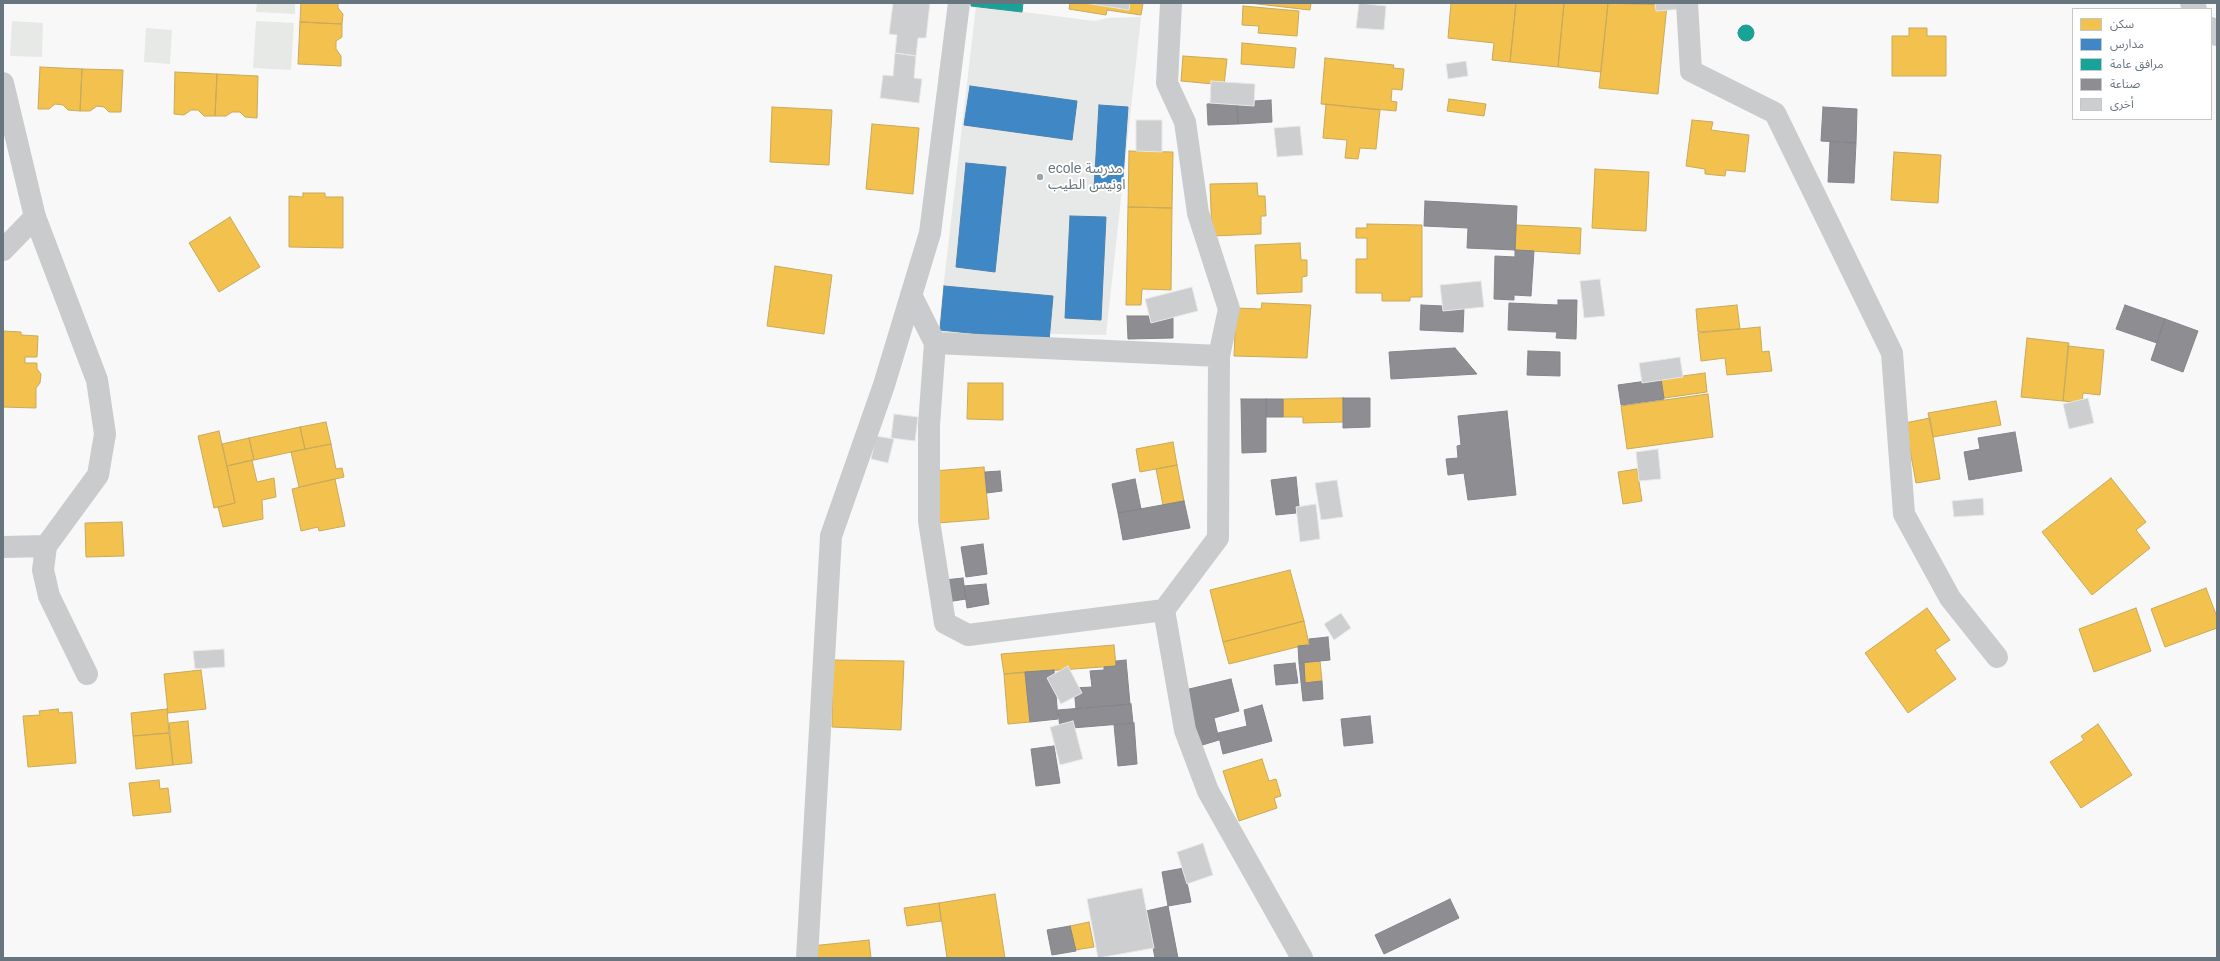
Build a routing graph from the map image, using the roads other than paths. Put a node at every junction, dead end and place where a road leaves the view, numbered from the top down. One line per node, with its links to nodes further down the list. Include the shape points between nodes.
1 (959, 3): 7 (street, via 930,233)
2 (1172, 3): 9 (street, via 1167,83 1185,122 1198,213 1229,309)
3 (1687, 3): 13 (street, via 1691,71 1775,113 1892,354 1904,514 1950,598)
4 (3, 83): 5 (street)
5 (36, 216): 6 (street); 10 (street, via 97,380 105,434 98,475)
6 (3, 250)
7 (911, 295): 8 (street); 15 (street, via 884,385 831,536)
8 (935, 343): 9 (street); 12 (street, via 929,425 928,521 945,623 968,635)
9 (1219, 356): 12 (street, via 1218,538)
10 (46, 546): 11 (street); 14 (street, via 43,570 49,596)
11 (3, 547)
12 (1164, 610): 16 (street, via 1185,730 1208,792)
13 (1997, 657)
14 (87, 674)
15 (807, 958)
16 (1302, 958)

